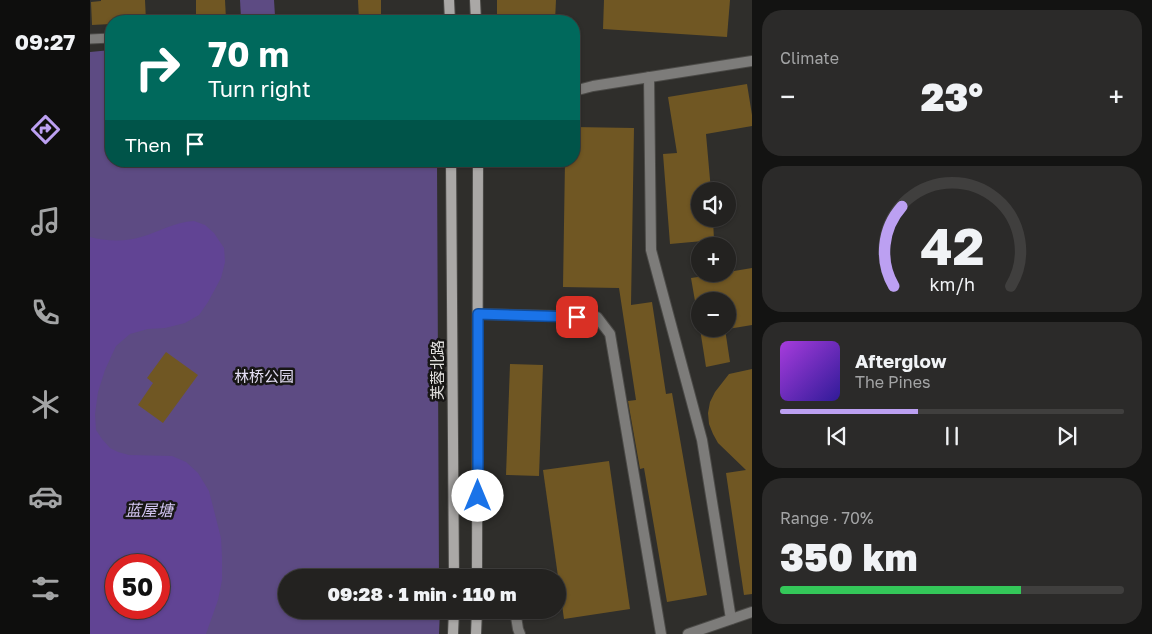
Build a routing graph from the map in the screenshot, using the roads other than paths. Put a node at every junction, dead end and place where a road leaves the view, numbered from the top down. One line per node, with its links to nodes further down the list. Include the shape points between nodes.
1 (449, 0): 3 (main road)
2 (475, 0): 4 (main road)
3 (450, 15)
4 (476, 15)
5 (105, 38): 6 (lane)
6 (90, 39)
7 (752, 61): 8 (street)
8 (649, 77): 9 (street); 19 (street, via 652,250 702,440)
9 (580, 89)
10 (451, 167): 13 (main road, 芙蓉北路)
11 (478, 167): 12 (main road)
12 (478, 314): 14 (main road); 23 (street, via 597,317 610,334)
13 (454, 569)
14 (480, 569)
15 (752, 612): 19 (street)
16 (454, 619): 20 (main road)
17 (477, 619): 21 (main road)
18 (516, 619): 22 (street)
19 (731, 619): 24 (street)
20 (453, 634)
21 (476, 634)
22 (520, 634)
23 (661, 634)
24 (688, 634)

